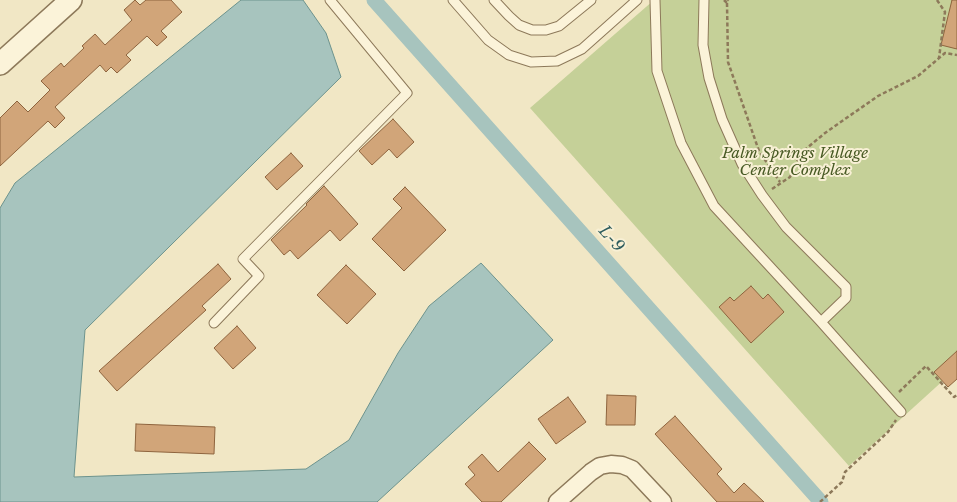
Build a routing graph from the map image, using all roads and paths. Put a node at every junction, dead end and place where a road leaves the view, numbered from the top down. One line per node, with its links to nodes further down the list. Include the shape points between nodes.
1 (71, 0): 14 (street)
2 (330, 0): 17 (lane, via 407,93 243,259 259,276)
3 (453, 0): 6 (lane, via 488,40 509,55 531,62 557,61 582,48)
4 (494, 0): 5 (lane, via 520,25 532,30 546,30 559,26)
5 (591, 0)
6 (637, 0)
7 (655, 0): 18 (lane, via 657,71 681,143 714,206)
8 (704, 0): 16 (lane, via 702,45 709,78 722,119 742,164)
9 (724, 0): 11 (path)
10 (936, 0): 13 (path, via 945,12)
11 (727, 2): 15 (path, via 728,62 759,150)
12 (957, 55): 13 (path, via 945,53)
13 (939, 58): 15 (path, via 918,76 878,96 825,134 801,153 790,177)
14 (0, 64)
15 (781, 183): 16 (path)
16 (762, 196): 18 (lane, via 786,227 846,287 846,298)
17 (214, 322)
18 (821, 322): 20 (lane)
19 (957, 394): 20 (path, via 954,397 926,366)
20 (890, 400): 21 (lane)
21 (901, 412): 24 (path, via 888,432 845,472 842,482)
22 (557, 502): 23 (street, via 591,472 611,464 632,469)
23 (663, 502)
24 (820, 502)

